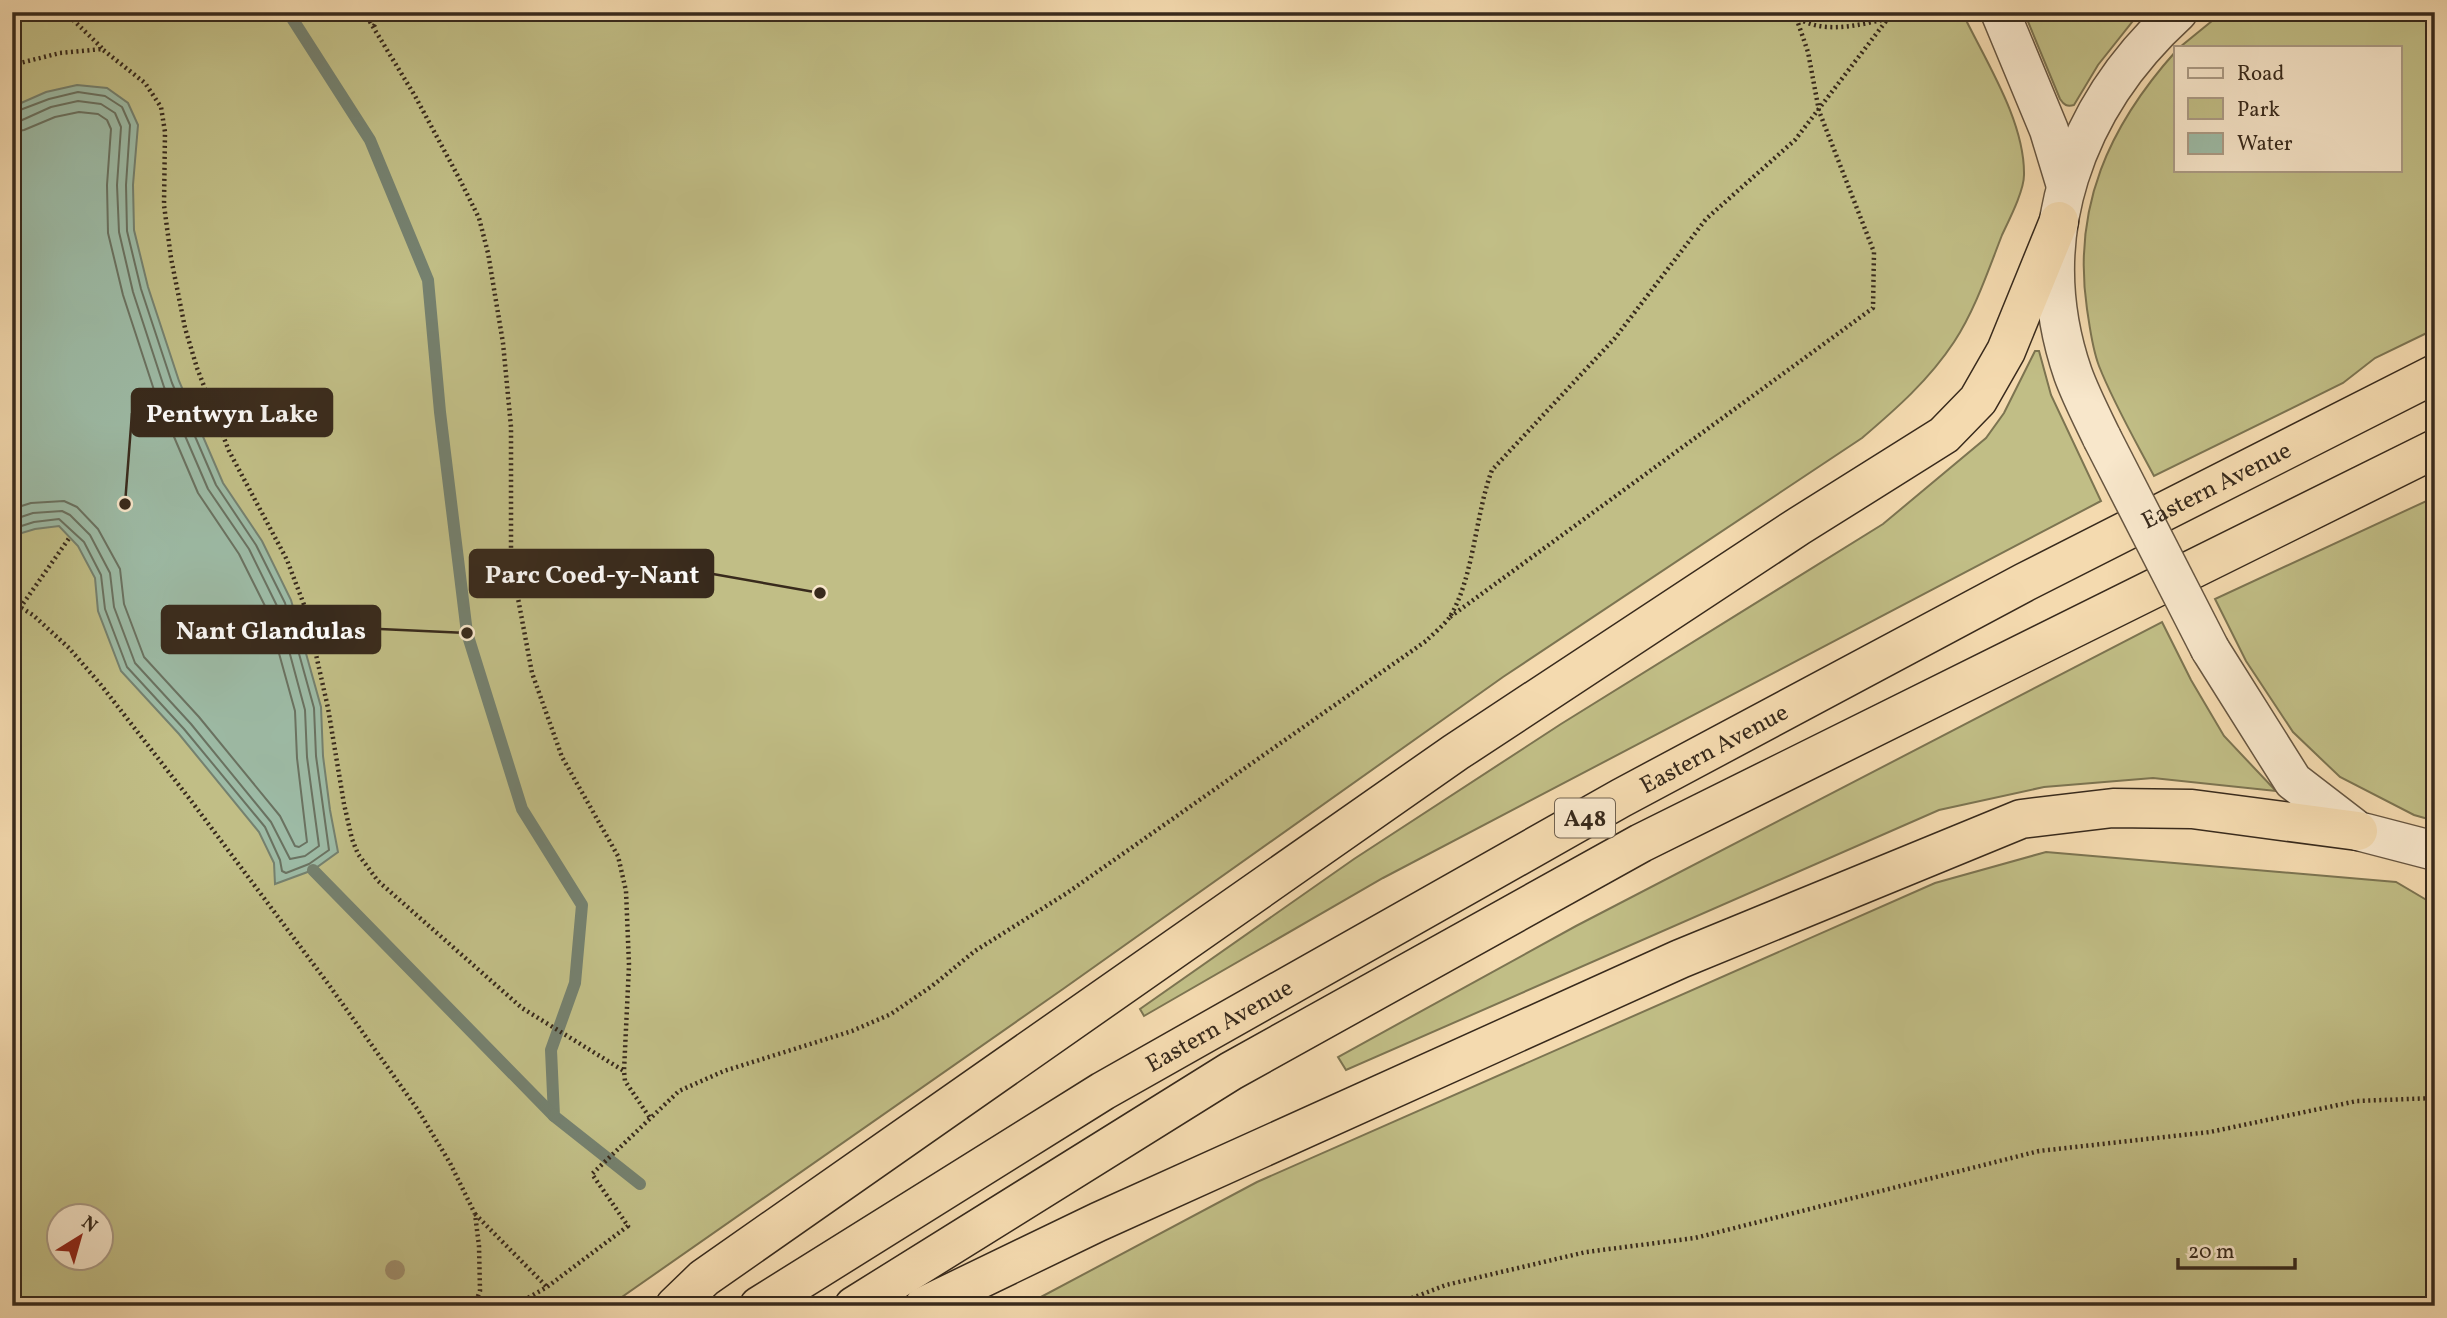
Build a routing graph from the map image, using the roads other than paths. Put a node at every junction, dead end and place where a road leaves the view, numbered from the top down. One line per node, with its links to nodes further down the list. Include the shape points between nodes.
1 (2000, 12): 3 (street, via 2045,120)
2 (2178, 12): 3 (street, via 2126,66 2104,99 2086,131)
3 (2063, 203): 6 (street, bridge, via 2055,260 2057,301 2072,372 2102,438 2210,649 2293,781); 8 (highway, via 2006,351 1978,400 1944,435 1456,752 704,1278)
4 (2435, 374): 9 (highway, Eastern Avenue / A48, via 2025,582 1621,798 1103,1091)
5 (2435, 449): 10 (highway, Eastern Avenue / A48, via 1641,843 1231,1070)
6 (2358, 831): 7 (street); 11 (highway, via 2192,809 2113,808 2021,819 1668,965 1098,1222)
7 (2435, 851)
8 (676, 1306)
9 (760, 1306)
10 (854, 1306)
11 (924, 1306)

